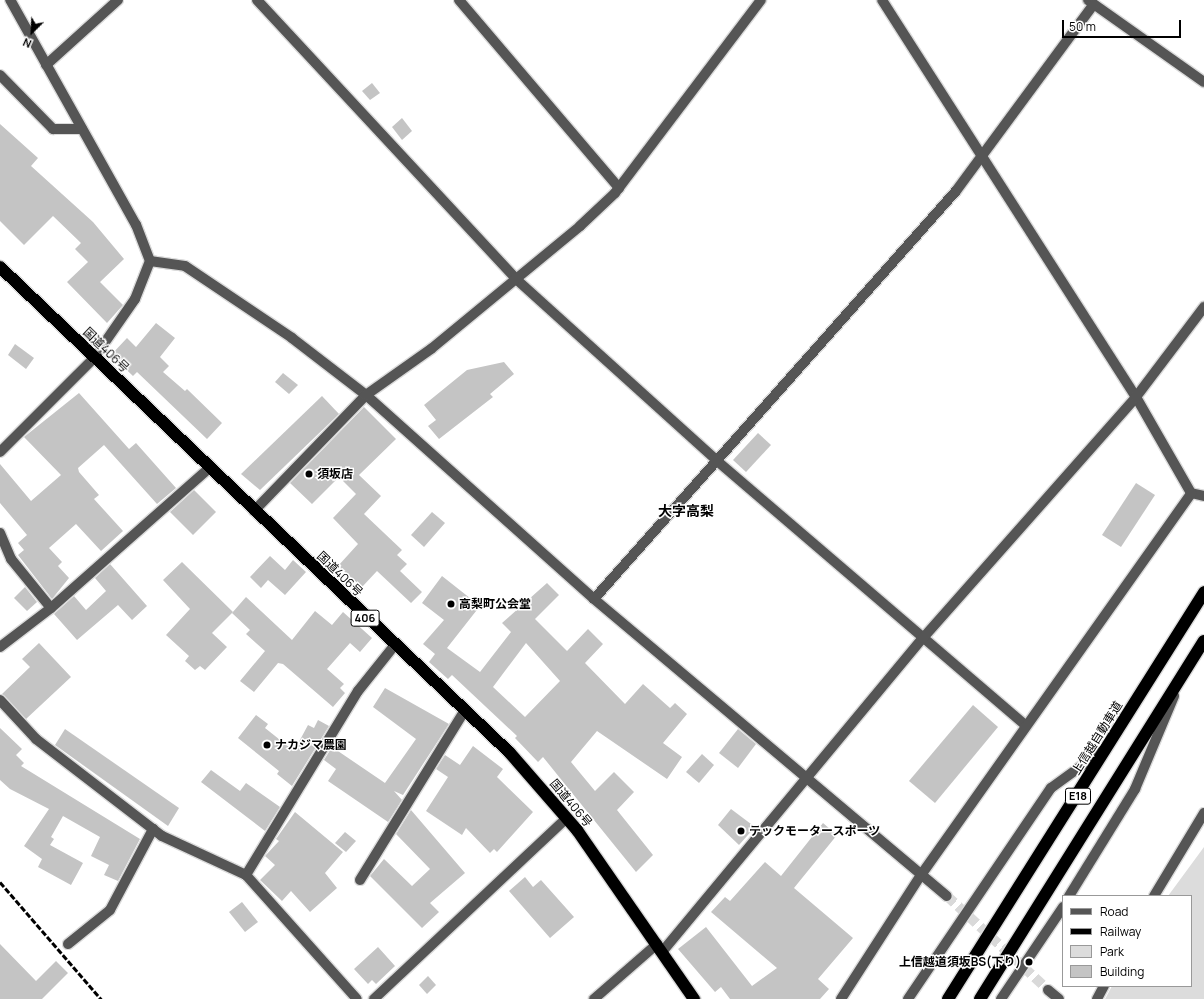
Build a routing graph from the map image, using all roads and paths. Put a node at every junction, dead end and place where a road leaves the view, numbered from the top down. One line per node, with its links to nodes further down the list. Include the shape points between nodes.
1 (10, 0): 8 (street)
2 (118, 0): 8 (street)
3 (257, 0): 16 (street)
4 (459, 0): 13 (street)
5 (761, 0): 13 (street)
6 (882, 0): 12 (street)
7 (1091, 2): 10 (street); 12 (street)
8 (46, 65): 11 (street)
9 (0, 75): 11 (street, via 53,129)
10 (1204, 82)
11 (82, 129): 14 (street, via 136,225)
12 (980, 157): 20 (street); 22 (street, via 956,192)
13 (618, 188): 16 (street, via 580,226)
14 (150, 261): 18 (street, via 135,299); 19 (street, via 185,266 292,338)
15 (0, 267): 18 (highway, 国道406号 / 406)
16 (516, 279): 19 (street, via 431,349); 22 (street)
17 (1204, 307): 20 (street)
18 (94, 358): 21 (street); 23 (highway, 国道406号 / 406)
19 (366, 395): 26 (street); 29 (street)
20 (1136, 397): 24 (street); 31 (street)
21 (0, 452)
22 (716, 460): 29 (street); 31 (street)
23 (209, 468): 26 (highway, 国道406号 / 406); 30 (street)
24 (1191, 493): 25 (street); 38 (street)
25 (1204, 496)
26 (254, 511): 33 (highway, 国道406号 / 406)
27 (0, 533): 30 (street, via 11,559)
28 (1204, 592): 39 (highway, 上信越自動車道 / E18)
29 (594, 599): 40 (street)
30 (51, 608): 34 (street)
31 (923, 638): 38 (street); 40 (street)
32 (1204, 641): 35 (highway, E18)
33 (394, 646): 37 (highway, 国道406号 / 406); 44 (street, via 358,691)
34 (0, 647)
35 (1183, 676): 47 (street, via 1135,789); 62 (highway, E18)
36 (0, 700): 43 (street, via 36,739)
37 (464, 710): 42 (highway, 国道406号 / 406, via 510,753); 46 (street)
38 (1026, 726): 45 (street)
39 (1108, 747): 60 (street, via 1051,788); 61 (highway, 上信越自動車道 / E18)
40 (807, 775): 45 (street); 52 (street)
41 (1204, 812): 48 (street)
42 (567, 818): 52 (highway, 国道406号 / 406); 56 (street)
43 (153, 829): 44 (street); 51 (street, via 110,910)
44 (246, 875): 55 (street)
45 (921, 875): 49 (street); 59 (street)
46 (360, 880)
47 (1071, 895)
48 (1155, 895)
49 (947, 896)
50 (1062, 908): 63 (street)
51 (68, 944)
52 (659, 948): 57 (street); 58 (highway, 国道406号 / 406)
53 (1103, 987): 65 (street)
54 (1048, 990): 64 (street)
55 (357, 999)
56 (374, 999)
57 (594, 999)
58 (694, 999)
59 (841, 999)
60 (908, 999)
61 (948, 999)
62 (980, 999)
63 (1001, 999)
64 (1059, 999)
65 (1097, 999)

